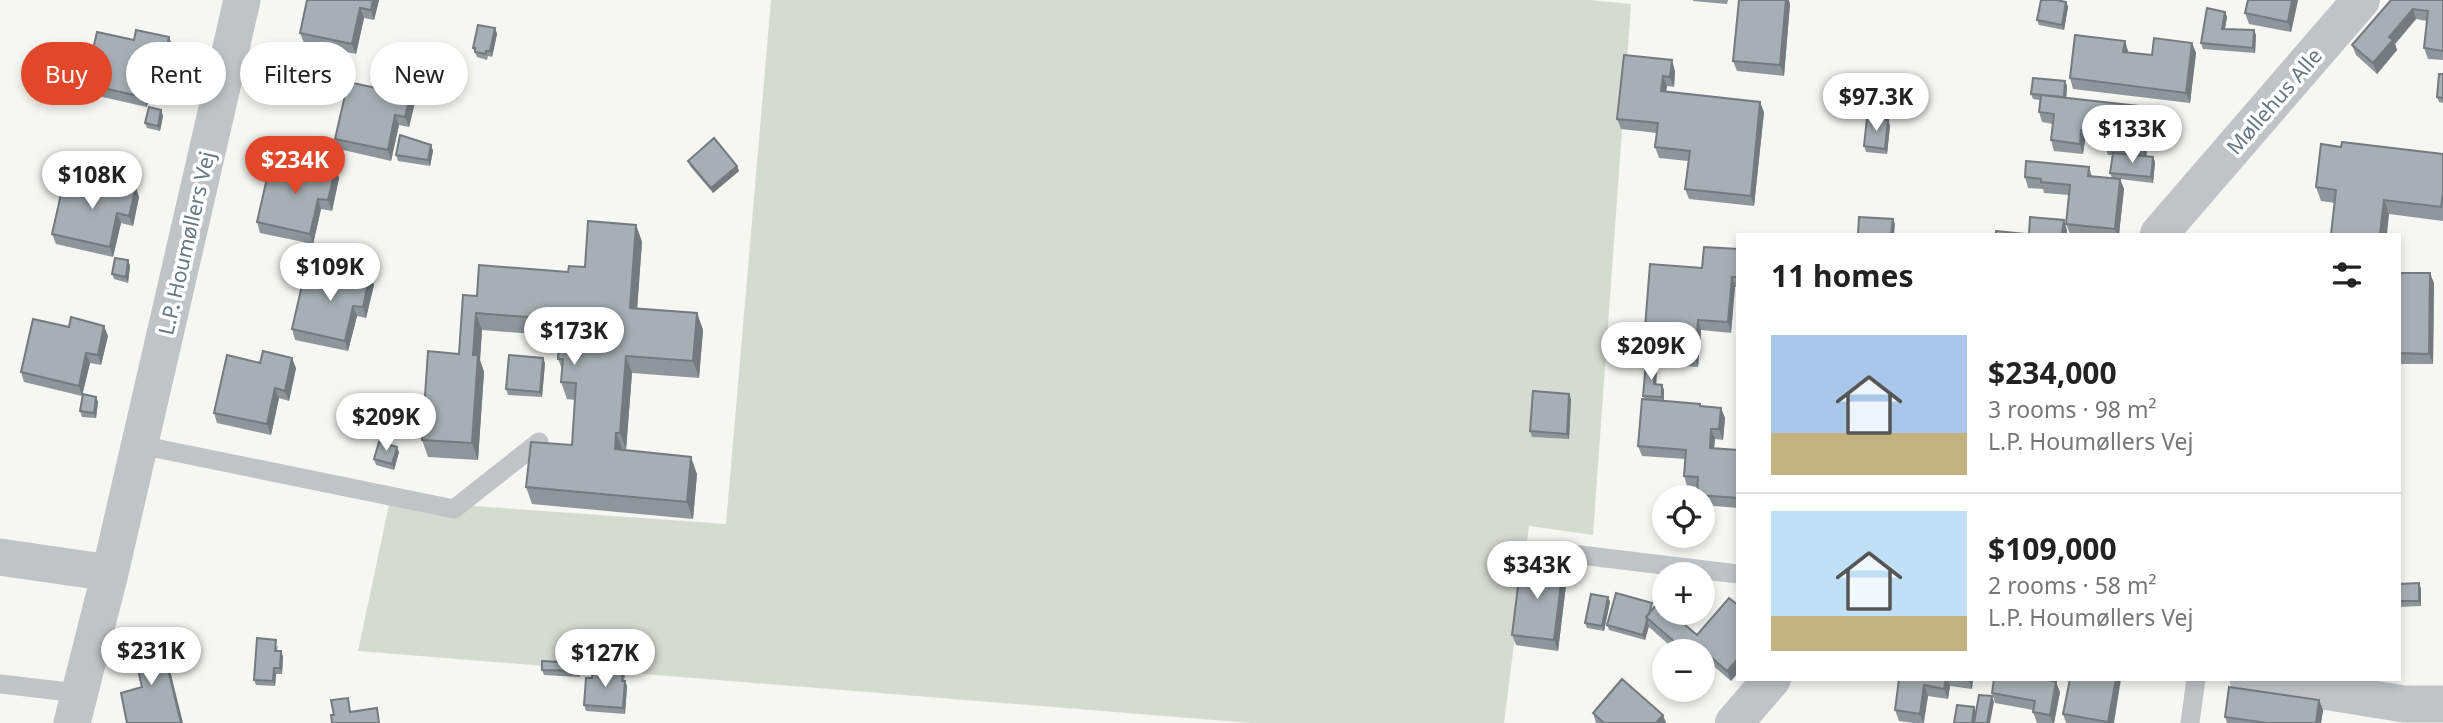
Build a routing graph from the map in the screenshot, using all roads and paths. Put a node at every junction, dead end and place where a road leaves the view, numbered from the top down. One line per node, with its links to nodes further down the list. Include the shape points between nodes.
1 (242, 0): 5 (street, L.P. Houmøllers Vej)
2 (2361, 0): 3 (street, Møllehus Alle)
3 (2160, 233)
4 (540, 442): 5 (lane, via 454,509)
5 (140, 445): 8 (street, L.P. Houmøllers Vej)
6 (1547, 551): 9 (lane)
7 (0, 557): 8 (street)
8 (110, 573): 15 (street, L.P. Houmøllers Vej)
9 (1736, 574)
10 (1770, 681): 16 (street)
11 (2196, 681): 17 (lane)
12 (2260, 681): 14 (street, via 2404,704)
13 (0, 684): 15 (lane)
14 (2443, 704)
15 (75, 708)
16 (1734, 723)
17 (2190, 723)

